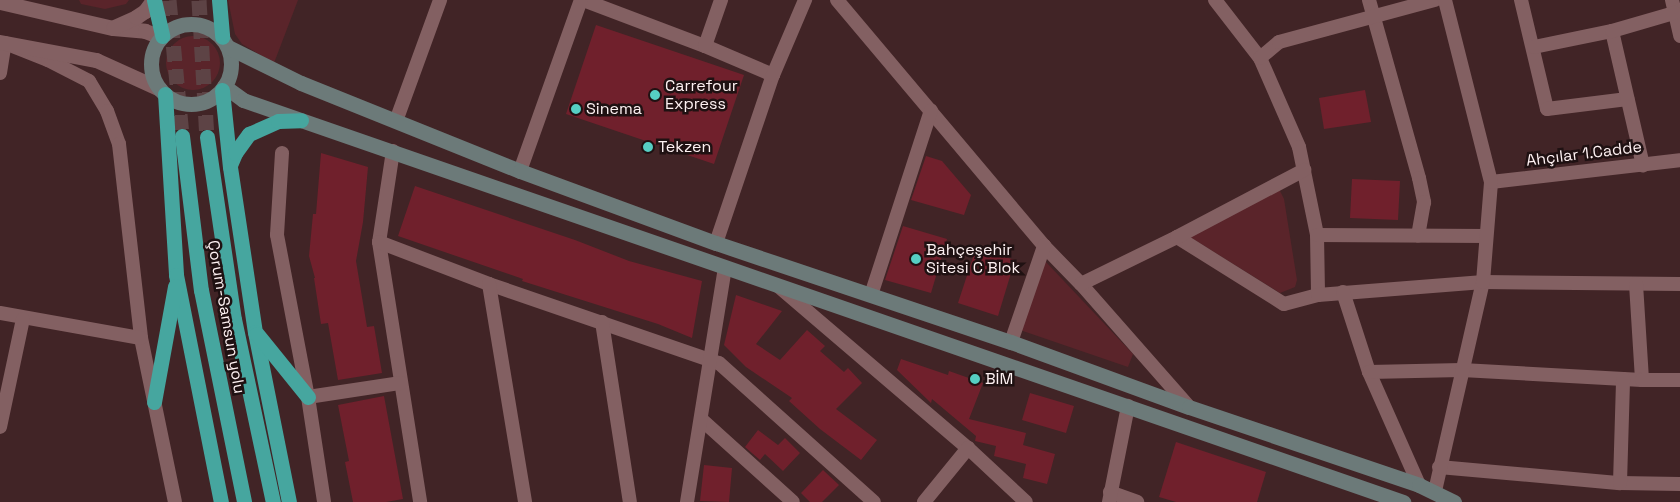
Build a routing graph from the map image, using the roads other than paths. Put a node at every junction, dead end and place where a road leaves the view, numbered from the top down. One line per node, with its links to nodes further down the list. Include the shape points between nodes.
1 (153, 0): 16 (street, via 145,11); 19 (highway)
2 (219, 0): 20 (highway)
3 (440, 0): 32 (street)
4 (582, 0): 22 (street); 41 (street)
5 (720, 0): 22 (street)
6 (805, 0): 26 (street)
7 (837, 0): 30 (street)
8 (1214, 0): 24 (street)
9 (1369, 0): 15 (street)
10 (1435, 0): 15 (street)
11 (1445, 0): 42 (street)
12 (1521, 0): 23 (street)
13 (0, 2): 16 (street)
14 (1673, 7): 17 (street); 18 (street)
15 (1374, 16): 24 (street, via 1280,42); 43 (street, via 1424,202)
16 (113, 28): 19 (street, via 145,31)
17 (1612, 31): 23 (street); 29 (street)
18 (1680, 36)
19 (161, 37): 20 (main road, via 171,28 198,24 211,28); 28 (main road, via 155,47 152,69)
20 (225, 42): 27 (main road, via 231,70); 32 (main road, via 301,83)
21 (3, 43): 25 (street); 28 (street, via 96,60); 67 (street, via 48,60 89,81 107,111 119,144)
22 (705, 46): 26 (street)
23 (1534, 47): 29 (street, via 1548,110)
24 (1260, 58): 40 (street, via 1299,147)
25 (0, 73)
26 (773, 75): 48 (street)
27 (223, 88): 28 (main road, via 214,97 194,104 183,103); 31 (main road, via 243,100); 39 (highway)
28 (162, 92): 53 (highway)
29 (1627, 99): 38 (street)
30 (931, 110): 49 (street); 61 (street)
31 (301, 120): 35 (main road); 39 (highway, via 278,121 250,134 235,153)
32 (396, 121): 41 (main road)
33 (182, 136): 92 (highway, Çorum-Samsun yolu, via 201,290)
34 (207, 137): 93 (highway, Çorum-Samsun yolu, via 234,319)
35 (393, 150): 47 (street); 51 (main road)
36 (282, 153): 76 (street, via 277,235)
37 (1680, 160): 38 (street, Ahçılar 1.Cadde)
38 (1643, 165): 42 (street, Ahçılar 1.Cadde)
39 (230, 167): 66 (highway)
40 (1304, 170): 44 (street); 46 (street)
41 (520, 171): 48 (main road)
42 (1491, 182): 45 (street)
43 (1418, 234): 44 (street); 45 (street)
44 (1317, 235): 62 (street)
45 (1486, 236): 54 (street)
46 (1177, 237): 57 (street); 62 (street, via 1284,304)
47 (379, 242): 55 (street); 75 (street)
48 (716, 243): 50 (main road); 51 (main road)
49 (1044, 246): 57 (street); 68 (street)
50 (732, 248): 52 (main road); 61 (main road)
51 (709, 262): 52 (main road)
52 (725, 268): 56 (main road); 69 (street)
53 (176, 275): 77 (highway); 91 (highway)
54 (1483, 282): 58 (street); 60 (street); 70 (street)
55 (489, 284): 65 (street); 97 (street)
56 (776, 284): 78 (main road); 82 (street)
57 (1081, 284): 79 (street)
58 (1636, 284): 59 (street); 73 (street)
59 (1680, 284)
60 (1343, 292): 62 (street); 71 (street)
61 (871, 295): 68 (main road)
62 (1318, 295)
63 (0, 313): 64 (street)
64 (23, 318): 67 (street); 81 (street)
65 (602, 322): 69 (street); 98 (street)
66 (255, 332): 76 (highway); 94 (highway)
67 (141, 338): 77 (street)
68 (1011, 342): 79 (main road)
69 (709, 359): 80 (street); 100 (street, via 719,363)
70 (1462, 370): 71 (street); 72 (street); 83 (street)
71 (1369, 372): 85 (street)
72 (1622, 379): 73 (street); 84 (street)
73 (1642, 380): 74 (street)
74 (1680, 380)
75 (401, 383): 76 (street); 96 (street)
76 (308, 397): 95 (street)
77 (154, 402): 90 (street)
78 (1128, 406): 88 (street); 104 (main road)
79 (1189, 407): 85 (main road)
80 (702, 420): 89 (street); 99 (street)
81 (0, 427)
82 (968, 448): 101 (street); 102 (street)
83 (1439, 467): 84 (street); 87 (street)
84 (1620, 482): 86 (street)
85 (1419, 484): 87 (main road)
86 (1680, 484)
87 (1435, 491): 105 (main road)
88 (1110, 497): 103 (street)
89 (788, 500)
90 (175, 502)
91 (221, 502)
92 (244, 502)
93 (273, 502)
94 (288, 502)
95 (324, 502)
96 (420, 502)
97 (526, 502)
98 (630, 502)
99 (687, 502)
100 (874, 502)
101 (924, 502)
102 (1026, 502)
103 (1137, 502)
104 (1403, 502)
105 (1454, 502)

